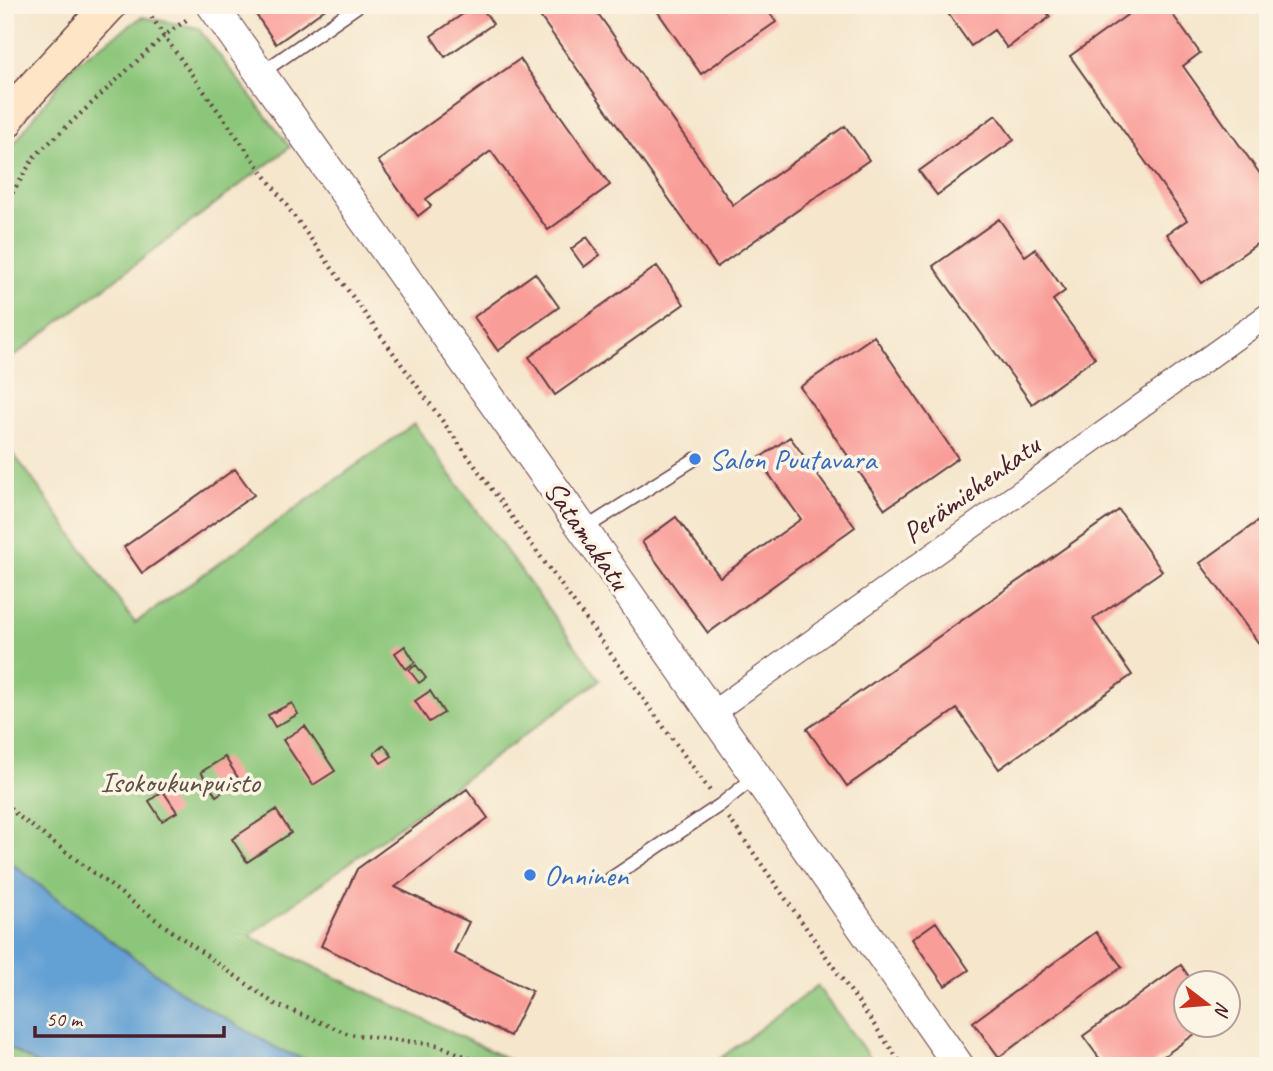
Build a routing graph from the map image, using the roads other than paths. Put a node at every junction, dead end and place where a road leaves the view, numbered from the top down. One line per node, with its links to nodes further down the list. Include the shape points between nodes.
1 (110, 5): 5 (main road)
2 (359, 5): 4 (lane)
3 (204, 9): 4 (street, Satamakatu)
4 (261, 73): 8 (street, Satamakatu)
5 (5, 123)
6 (1268, 315): 9 (street, Perämiehenkatu)
7 (695, 459): 8 (lane)
8 (583, 529): 9 (street, Satamakatu)
9 (712, 713): 10 (street, Satamakatu)
10 (756, 776): 11 (lane); 12 (street, Satamakatu)
11 (610, 879)
12 (959, 1066)

